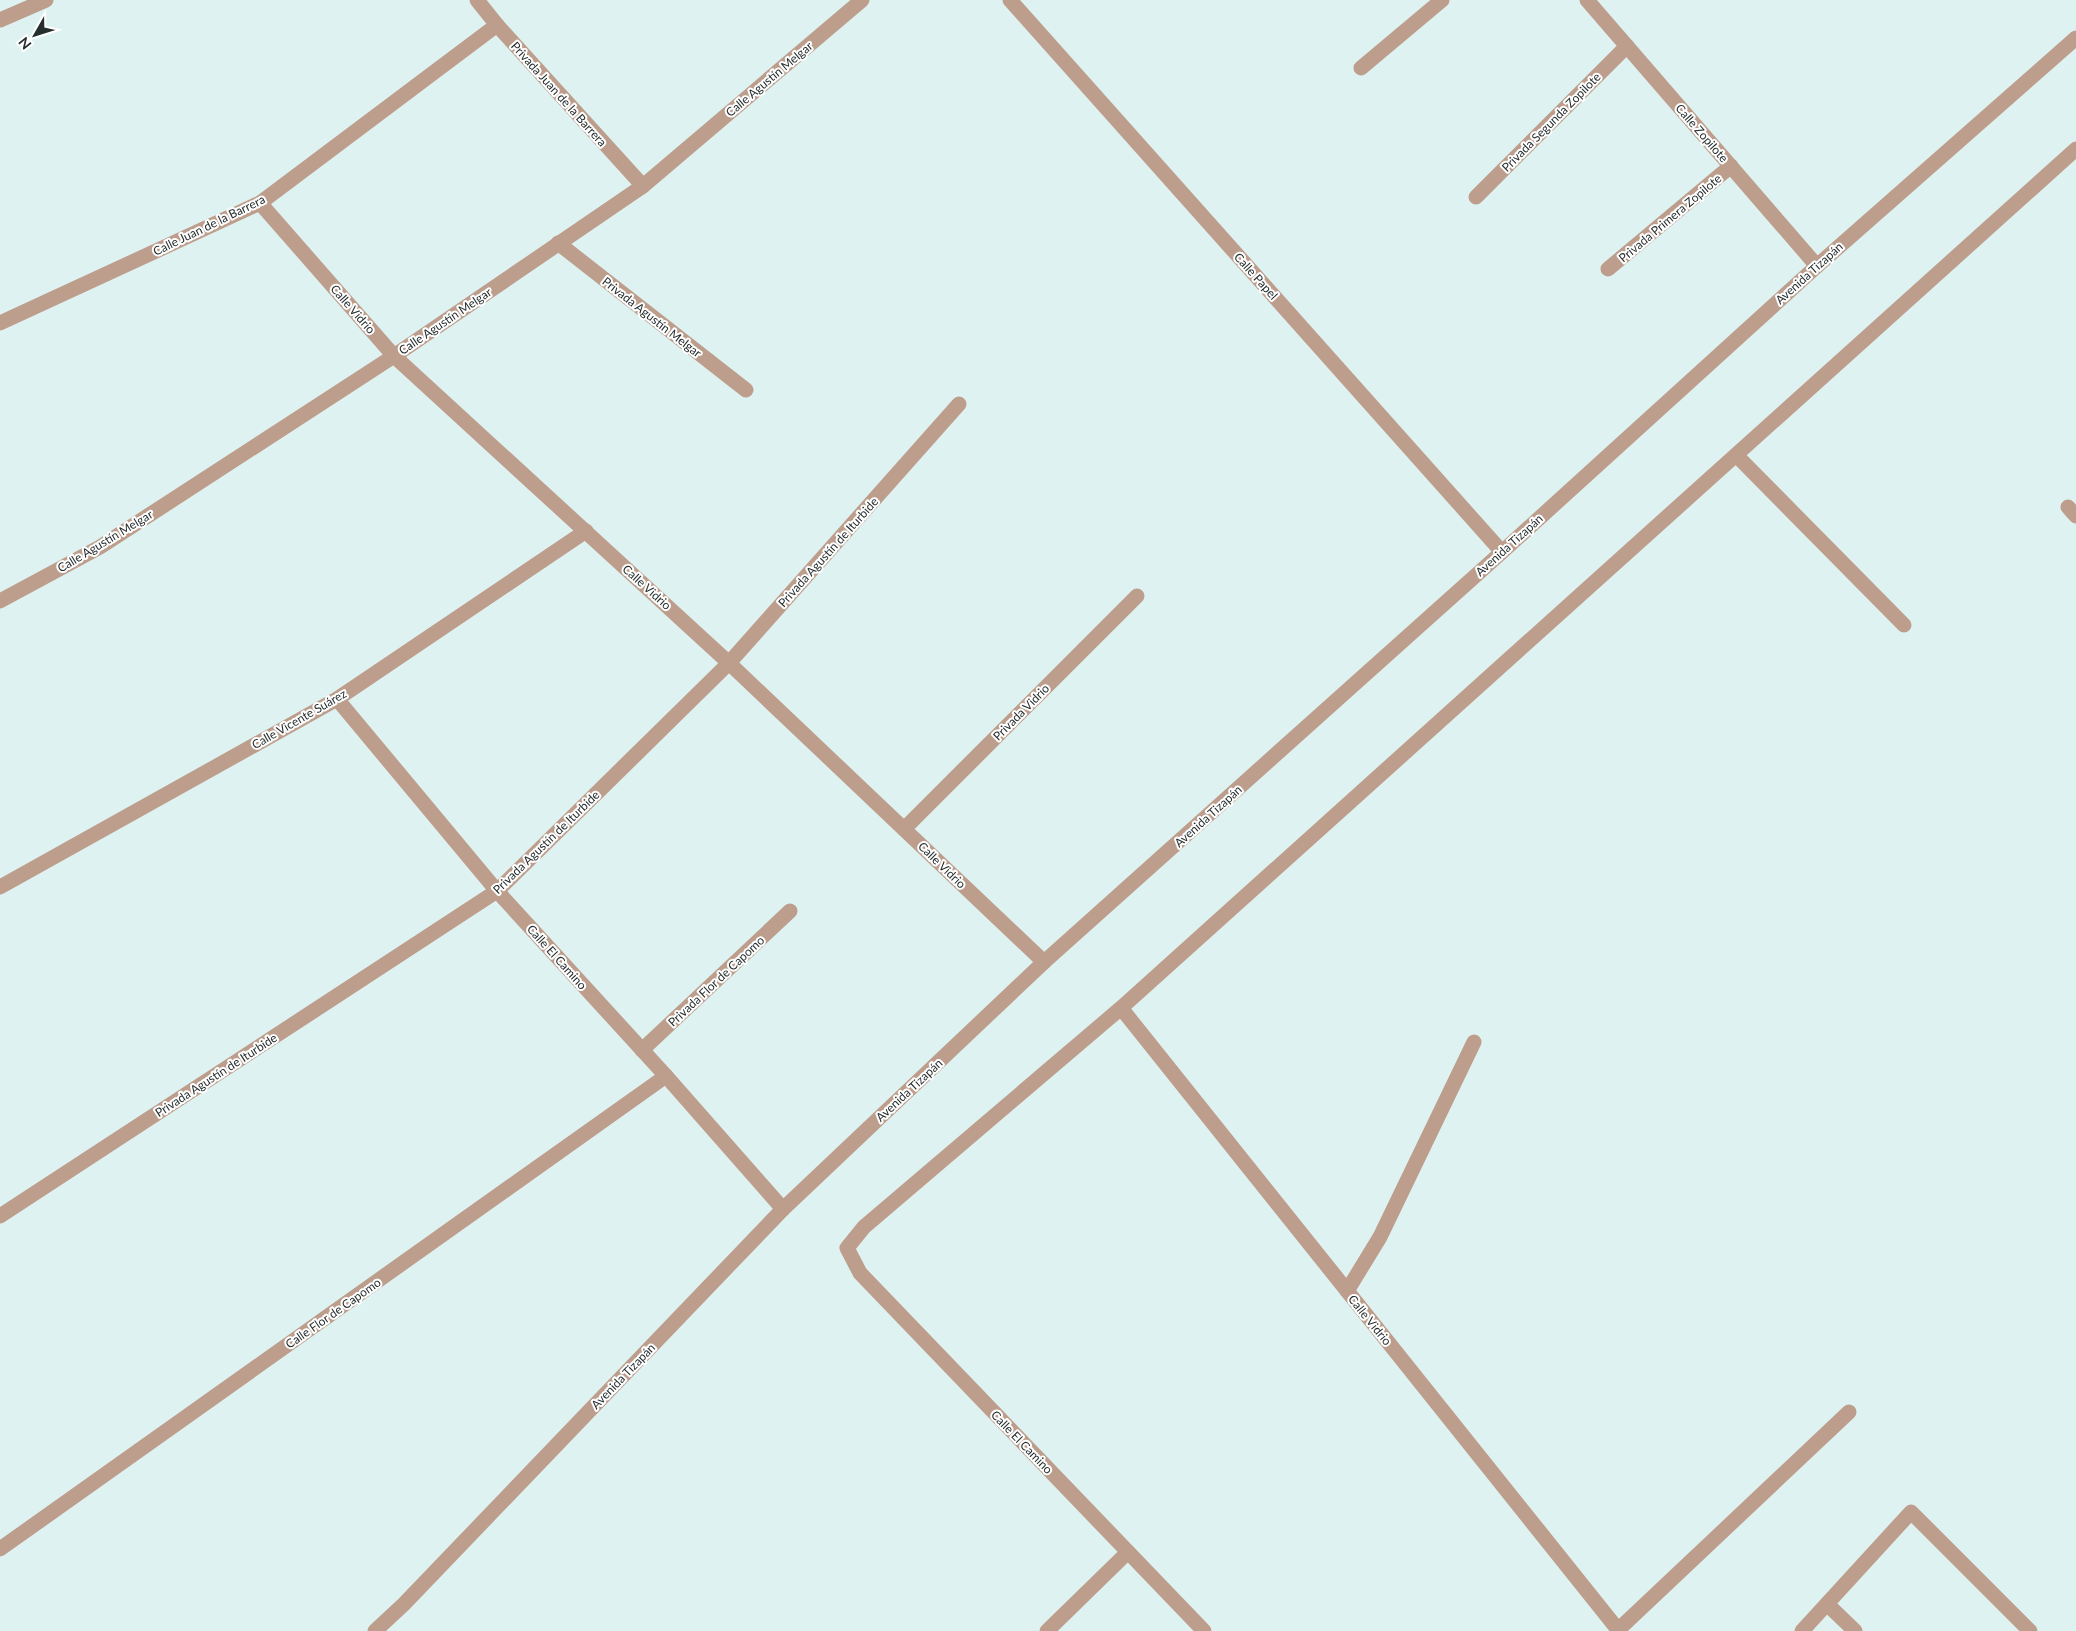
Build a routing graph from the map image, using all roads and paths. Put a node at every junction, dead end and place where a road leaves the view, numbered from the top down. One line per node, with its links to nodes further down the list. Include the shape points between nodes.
1 (45, 0): 7 (street)
2 (477, 0): 8 (street, Privada Juan de la Barrera)
3 (862, 0): 14 (street, Calle Agustín Melgar)
4 (1010, 0): 26 (street, Calle Papel)
5 (1442, 0): 11 (street)
6 (1588, 0): 10 (street, Calle Zopilote)
7 (0, 20)
8 (497, 25): 14 (street, Privada Juan de la Barrera); 16 (street, Calle Juan de la Barrera)
9 (2076, 38): 18 (street, Avenida Tizapán)
10 (1627, 46): 13 (street, Calle Zopilote); 15 (street, Privada Segunda Zopilote)
11 (1361, 68)
12 (2076, 149): 24 (street)
13 (1731, 166): 18 (street, Calle Zopilote); 19 (street, Privada Primera Zopilote)
14 (643, 186): 17 (street, Calle Agustín Melgar)
15 (1476, 198)
16 (260, 203): 20 (street, Calle Juan de la Barrera); 21 (street, Calle Vidrio)
17 (558, 244): 21 (street, Calle Agustín Melgar); 22 (street, Privada Agustín Melgar)
18 (1817, 266): 26 (street, Avenida Tizapán)
19 (1608, 269)
20 (0, 323)
21 (394, 356): 25 (street, Calle Vidrio); 28 (street, Calle Agustín Melgar, via 100,547)
22 (746, 390)
23 (959, 404): 30 (street, Privada Agustín de Iturbide)
24 (1736, 454): 29 (street); 37 (street)
25 (586, 531): 30 (street, Calle Vidrio); 31 (street, Calle Vicente Suárez)
26 (1502, 552): 36 (street, Avenida Tizapán)
27 (1138, 596): 32 (street, Privada Vidrio)
28 (0, 601)
29 (1904, 625)
30 (730, 663): 32 (street, Calle Vidrio); 34 (street, Privada Agustín de Iturbide)
31 (337, 699): 33 (street, Calle Vicente Suárez); 34 (street, Calle El Camino)
32 (904, 829): 36 (street, Calle Vidrio)
33 (1, 883)
34 (497, 891): 39 (street, Calle El Camino); 42 (street, Privada Agustín de Iturbide)
35 (790, 911): 39 (street, Privada Flor de Capomo)
36 (1044, 962): 41 (street, Avenida Tizapán)
37 (1121, 1008): 43 (street, Calle Vidrio); 46 (street, Calle El Camino, via 864,1227 847,1248 860,1273)
38 (1474, 1042): 43 (street, via 1380,1237)
39 (642, 1050): 40 (street, Calle El Camino)
40 (666, 1076): 41 (street, Calle El Camino); 45 (street, Calle Flor de Capomo)
41 (783, 1209): 49 (street, Avenida Tizapán)
42 (0, 1216)
43 (1347, 1291): 48 (street, Calle Vidrio)
44 (1849, 1412): 48 (street)
45 (0, 1549)
46 (1128, 1552): 50 (street); 51 (street, Calle El Camino)
47 (1827, 1604): 52 (street); 53 (street); 54 (street, via 1910,1512)
48 (1619, 1630)
49 (375, 1631)
50 (1047, 1631)
51 (1204, 1631)
52 (1802, 1631)
53 (1855, 1631)
54 (2030, 1631)

